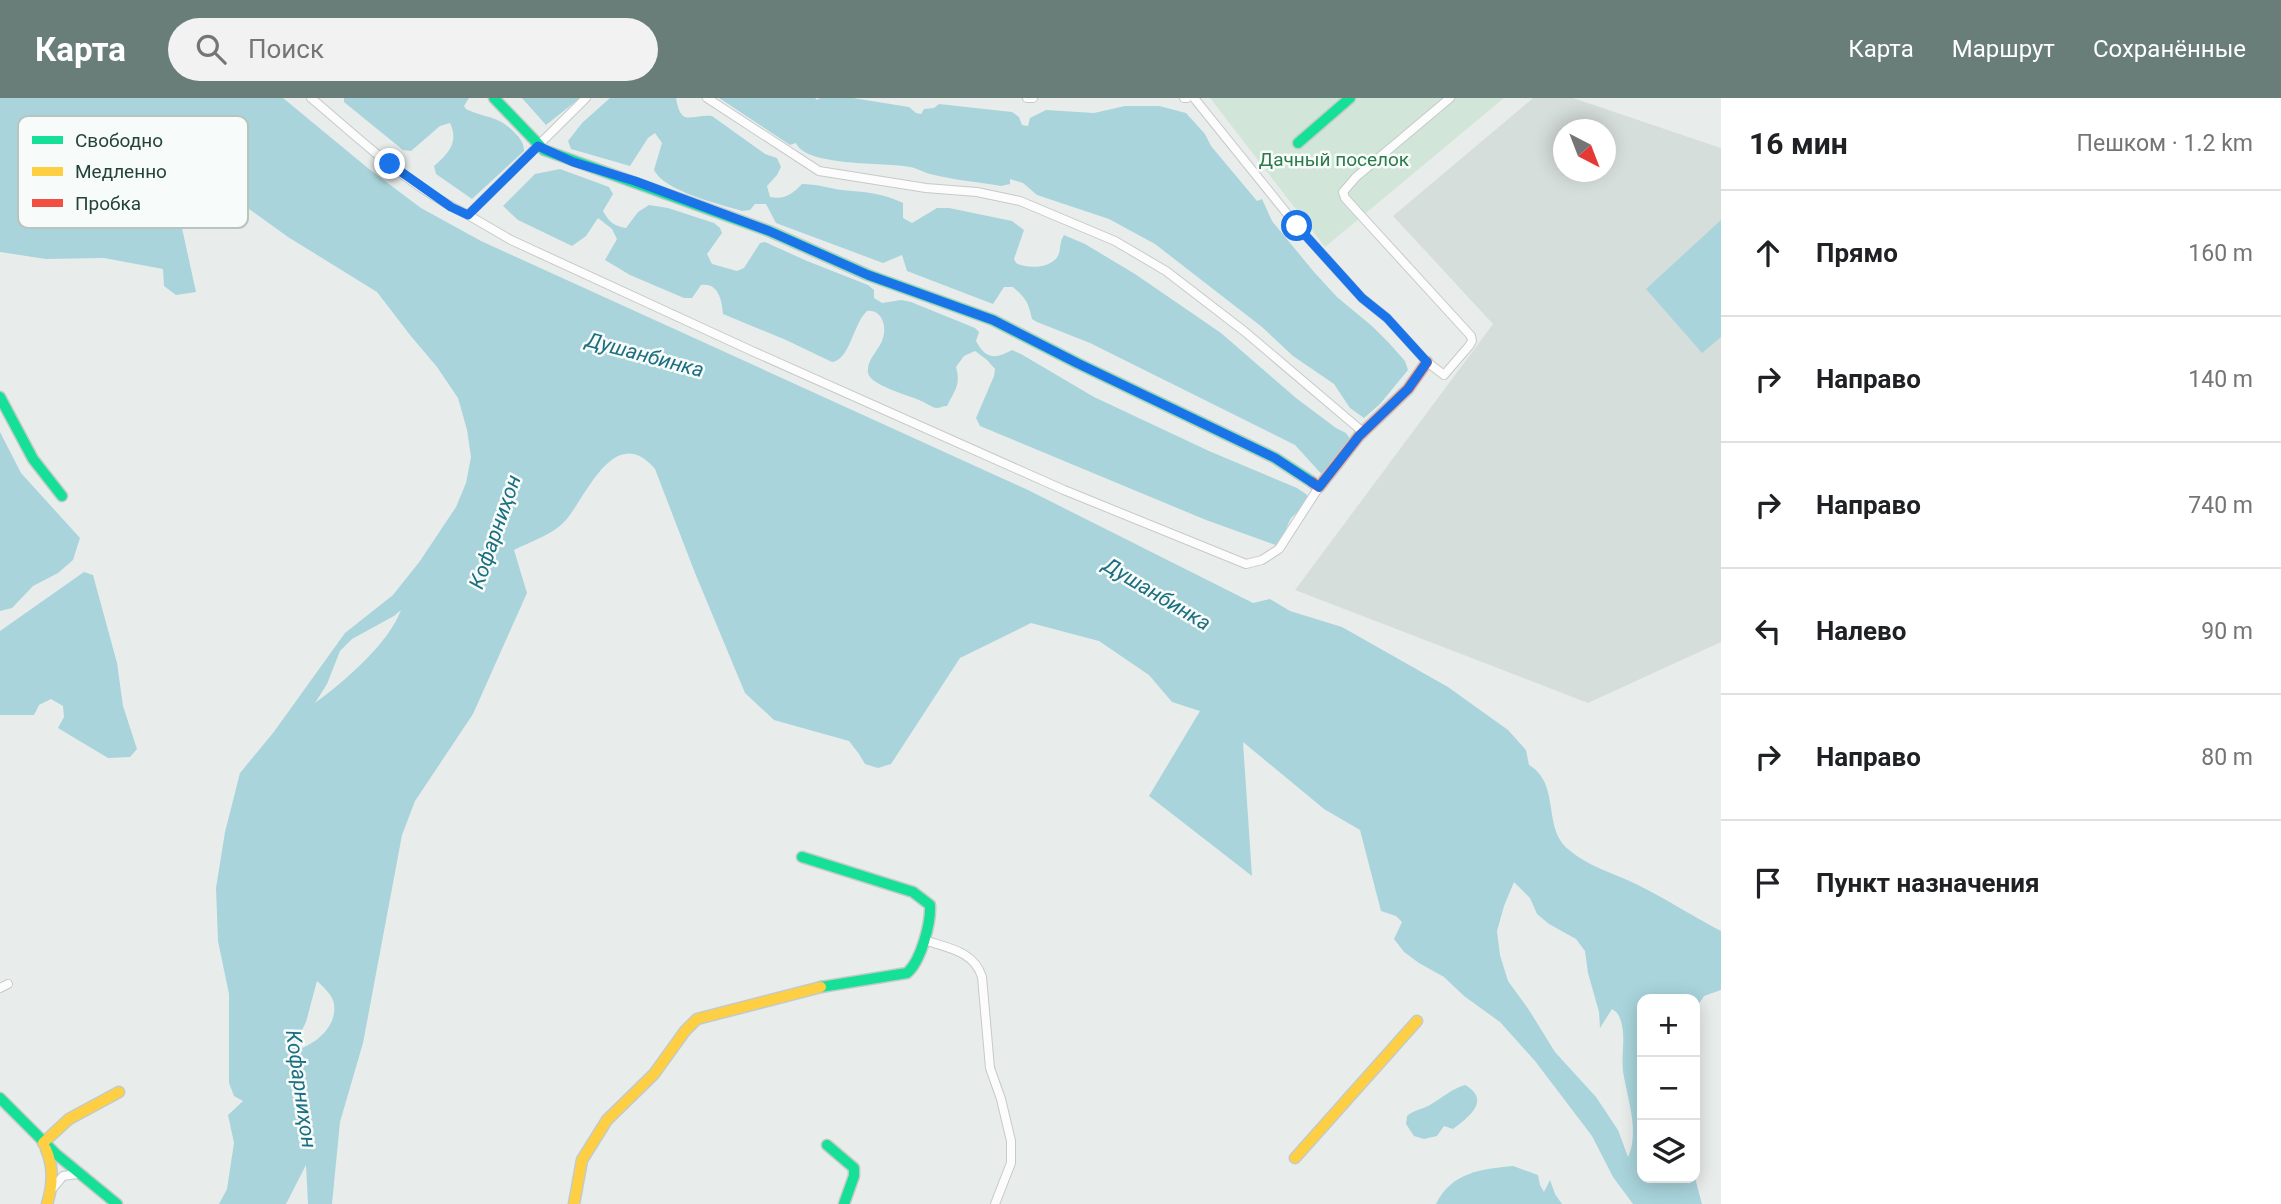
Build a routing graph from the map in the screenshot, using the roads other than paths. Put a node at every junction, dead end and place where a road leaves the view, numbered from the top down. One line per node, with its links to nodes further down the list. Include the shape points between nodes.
1 (311, 98): 12 (street, via 390,164)
2 (494, 98): 11 (street)
3 (586, 98): 11 (street)
4 (707, 98): 15 (street, via 819,171 1020,201 1115,241 1166,271 1244,331)
5 (1027, 98): 6 (street)
6 (1033, 98)
7 (1194, 98): 13 (street, via 1297,226)
8 (1350, 98): 10 (street)
9 (1450, 98): 13 (street, via 1343,192 1471,336 1469,346 1444,374)
10 (1297, 143)
11 (538, 146): 12 (street); 16 (street, via 993,320 1275,458)
12 (468, 215): 16 (street, via 511,240 752,351 1064,490 1246,564 1279,549)
13 (1427, 362): 15 (street, via 1408,389)
14 (0, 397): 17 (street, via 33,459)
15 (1363, 432): 16 (street)
16 (1319, 487)
17 (62, 496)
18 (802, 857): 19 (street, via 927,900 932,910)
19 (924, 940): 30 (street, via 912,970 904,975 811,989 690,1024 654,1074 607,1120 582,1160); 32 (street, via 966,954 982,977 990,1068 1011,1141 1011,1163)
20 (1417, 1021): 25 (street)
21 (119, 1092): 23 (street, via 69,1119)
22 (0, 1098): 23 (street)
23 (43, 1143): 26 (street); 27 (street, via 50,1155)
24 (827, 1145): 31 (street, via 854,1168)
25 (1295, 1158)
26 (78, 1174): 27 (street, via 63,1176); 29 (street)
27 (51, 1190): 28 (street)
28 (47, 1204)
29 (117, 1204)
30 (574, 1204)
31 (844, 1204)
32 (995, 1204)

